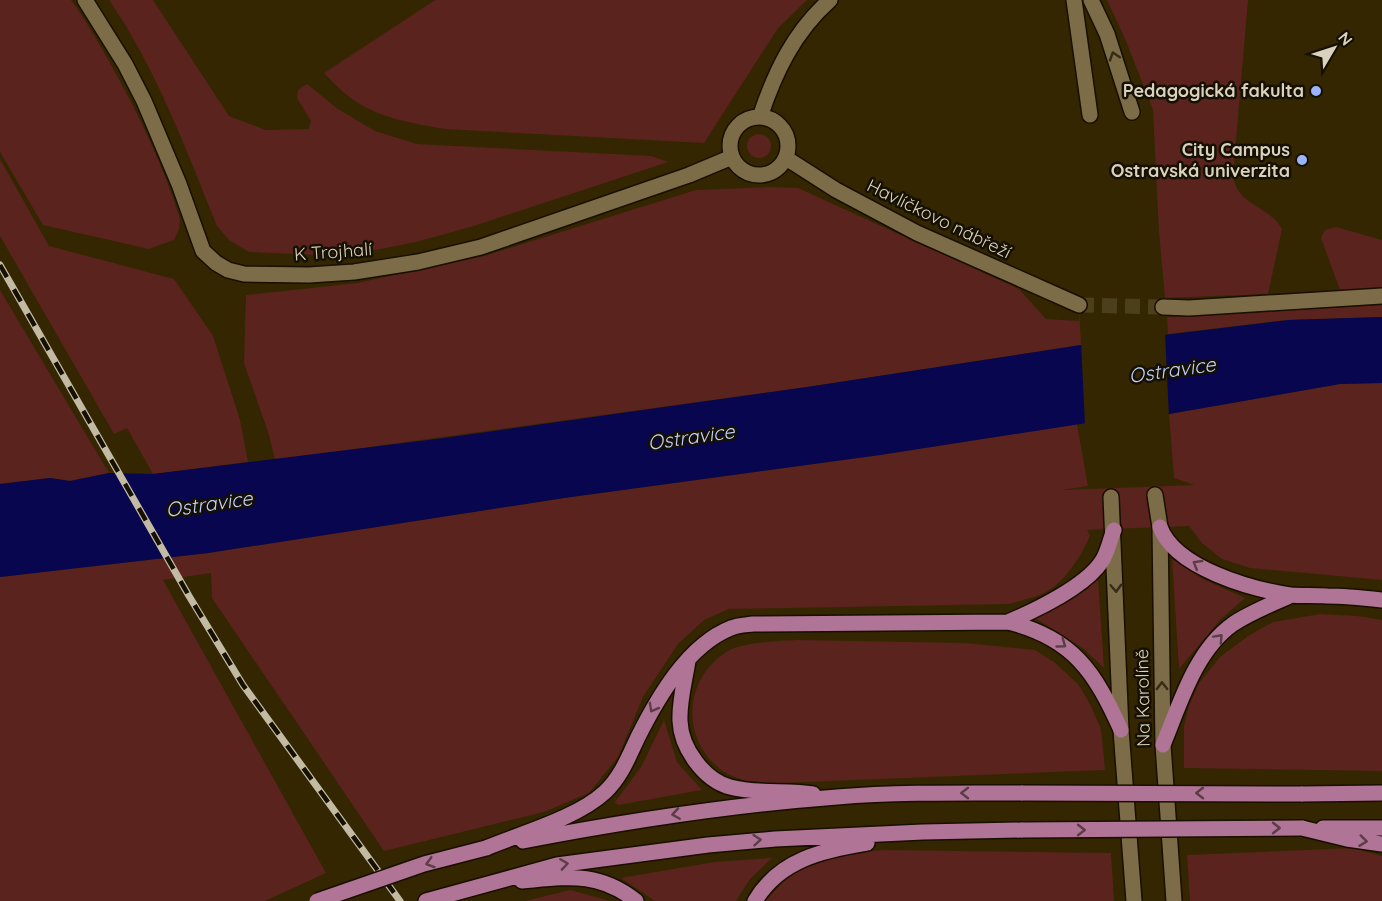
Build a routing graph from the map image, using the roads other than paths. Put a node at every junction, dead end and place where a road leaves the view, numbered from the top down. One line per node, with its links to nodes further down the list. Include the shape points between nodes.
1 (85, 0): 8 (street, K Trojhalí, via 144,101 203,251 228,270 244,274 354,272 450,255 667,183)
2 (830, 0): 7 (street, via 793,42 777,69)
3 (1074, 0): 6 (street)
4 (1090, 0): 5 (street, one-way to 4, via 1107,34)
5 (1132, 112)
6 (1090, 115)
7 (760, 117): 8 (street, via 735,129); 9 (street, via 778,123 784,131 789,149)
8 (732, 157): 9 (street, via 745,172 762,176 777,170)
9 (786, 158): 11 (street, Havlíčkovo nábřeží, via 917,233)
10 (1382, 296): 12 (street)
11 (1079, 305)
12 (1164, 307)
13 (1155, 495): 15 (street, Na Karolíně)
14 (1111, 497): 16 (street, Na Karolíně)
15 (1160, 527): 17 (main road, one-way to 15, via 1254,587 1202,567 1170,544); 22 (street, Na Karolíně, one-way to 15)
16 (1113, 530): 19 (main road, via 1102,560 1092,571 1057,598); 21 (street, Na Karolíně, one-way to 21)
17 (1292, 595): 18 (main road); 22 (main road, one-way to 17, via 1193,676 1215,641 1234,624)
18 (1382, 600)
19 (1008, 622): 20 (main road, via 753,624 722,632); 21 (main road, one-way to 21, via 1044,634 1075,655 1104,695)
20 (688, 661): 24 (main road, via 680,728 702,769 730,787); 29 (main road, one-way to 29, via 658,699 622,770 604,793 568,814)
21 (1121, 730): 35 (street, Na Karolíně)
22 (1163, 745): 36 (street, Na Karolíně)
23 (1382, 793): 24 (main road, one-way to 24, bridge)
24 (838, 796): 29 (main road, one-way to 29, via 689,813)
25 (1302, 828): 26 (main road); 27 (main road, one-way to 25, bridge); 28 (main road, one-way to 28)
26 (1382, 828)
27 (923, 832): 30 (main road, one-way to 27, via 556,865 708,845); 34 (main road, via 831,849 801,859 772,879)
28 (1382, 844)
29 (496, 845): 31 (main road, one-way to 31, bridge, via 415,867)
30 (509, 880): 32 (main road); 33 (main road, via 593,879 617,887)
31 (317, 901)
32 (426, 901)
33 (636, 901)
34 (754, 901)
35 (1134, 901)
36 (1174, 901)

